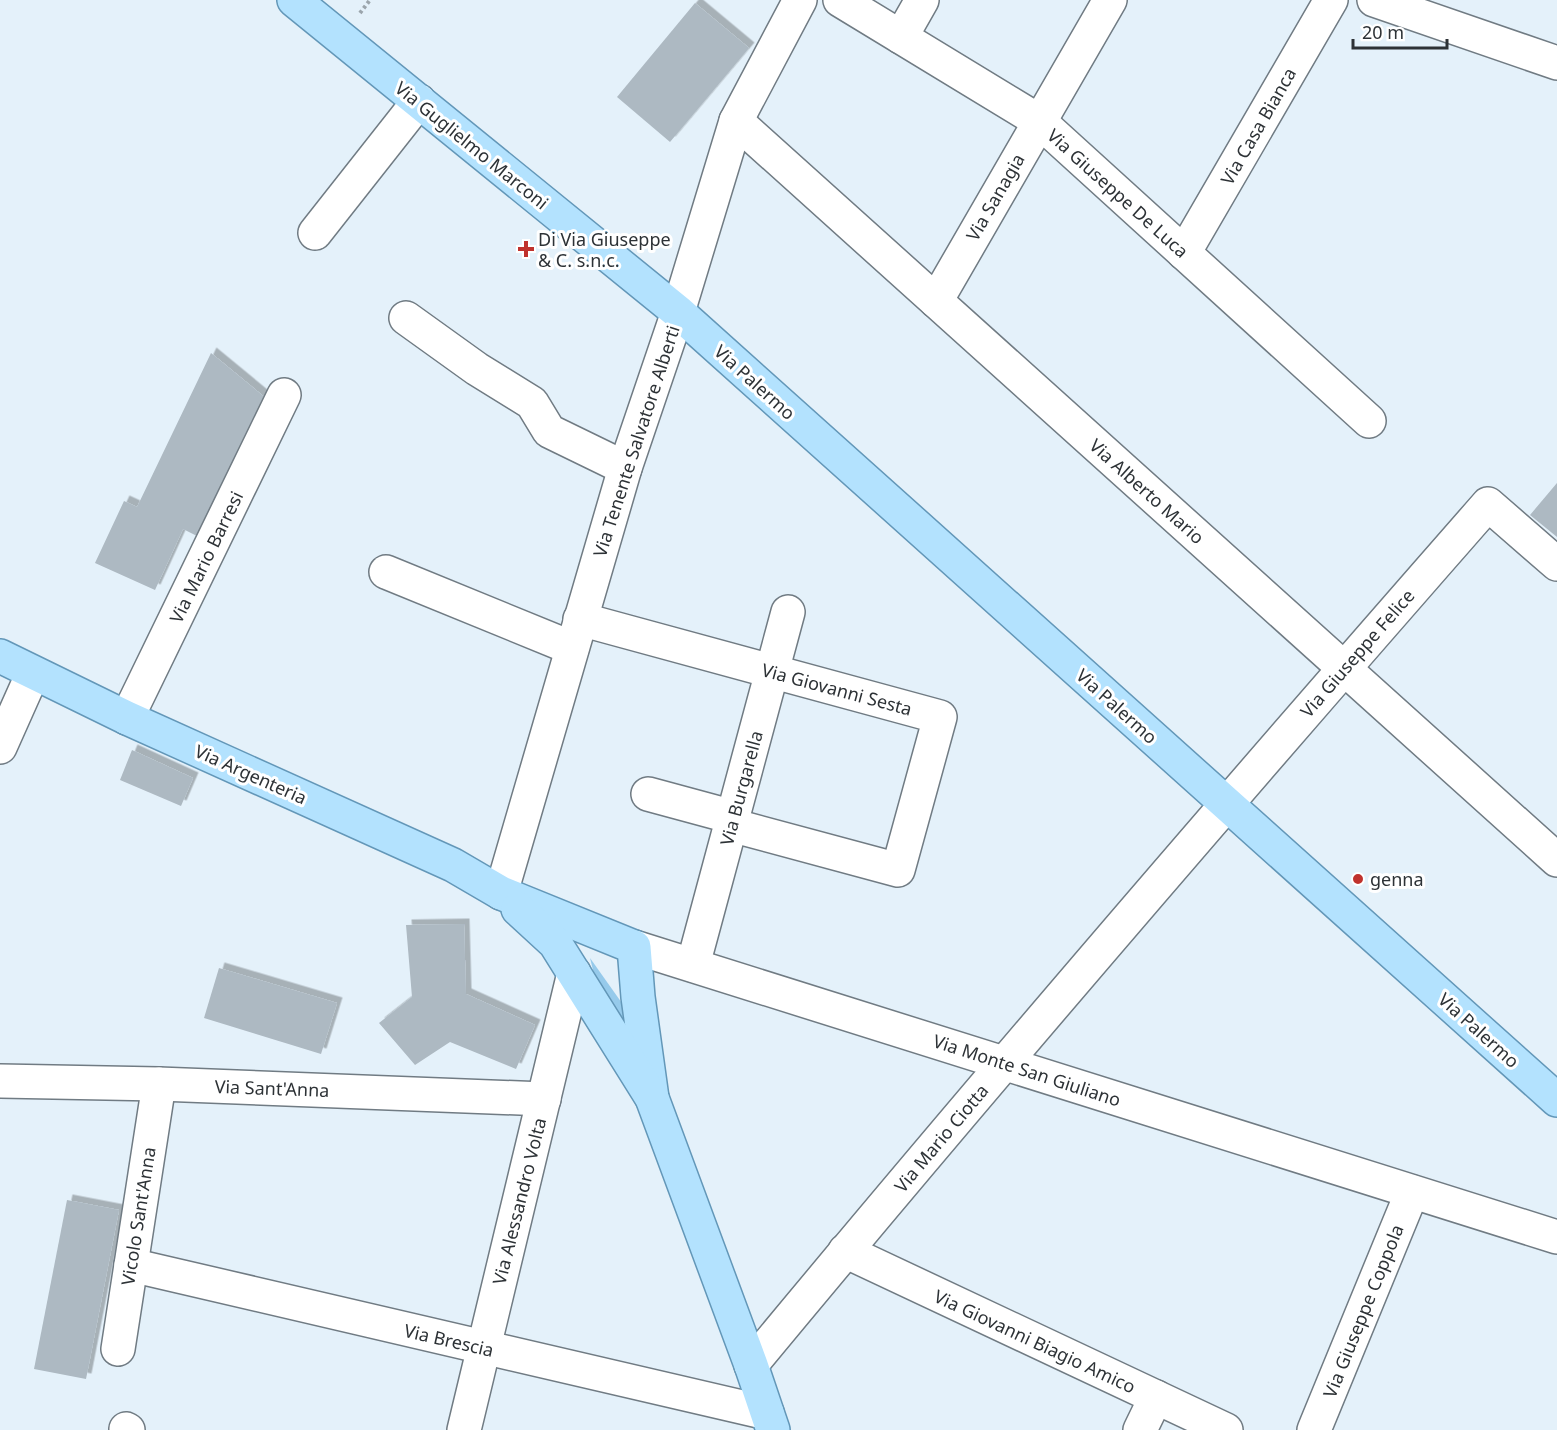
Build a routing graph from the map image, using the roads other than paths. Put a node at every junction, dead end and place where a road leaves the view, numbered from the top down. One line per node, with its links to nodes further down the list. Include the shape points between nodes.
1 (294, 0): 10 (main road, Via Guglielmo Marconi)
2 (800, 0): 11 (street, Via Tenente Salvatore Alberti)
3 (840, 0): 8 (street, Via Giuseppe De Luca)
4 (922, 0): 8 (street)
5 (1110, 0): 12 (street, Via Sanagia)
6 (1331, 0): 14 (street, Via Casa Bianca)
7 (1374, 0): 9 (street)
8 (901, 37): 12 (street, Via Giuseppe De Luca)
9 (1557, 63)
10 (419, 101): 13 (street); 16 (main road, Via Guglielmo Marconi)
11 (736, 121): 15 (street, Via Alberto Mario); 16 (street, Via Tenente Salvatore Alberti)
12 (1039, 121): 14 (street, Via Giuseppe De Luca); 15 (street, Via Sanagia)
13 (315, 233)
14 (1184, 253): 19 (street, Via Giuseppe De Luca)
15 (936, 301): 26 (street, Via Alberto Mario)
16 (678, 312): 20 (street, Via Tenente Salvatore Alberti); 32 (main road, Via Palermo)
17 (406, 318): 20 (street, via 532,403 549,431)
18 (284, 395): 29 (street, Via Mario Barresi)
19 (1369, 421)
20 (625, 468): 24 (street, Via Tenente Salvatore Alberti)
21 (1557, 564): 26 (street, Via Giuseppe Felice, via 1488,504)
22 (386, 572): 24 (street, Via Giovanni Sesta)
23 (789, 612): 27 (street, Via Burgarella)
24 (576, 634): 27 (street, Via Giovanni Sesta); 35 (street, Via Tenente Salvatore Alberti)
25 (0, 656): 28 (main road, Via Argenteria)
26 (1344, 668): 32 (street, Via Giuseppe Felice); 34 (street, Via Alberto Mario)
27 (772, 672): 33 (street, Via Burgarella); 33 (street, Via Giovanni Sesta, via 940,717 898,870)
28 (33, 673): 29 (main road, Via Argenteria); 30 (street)
29 (127, 718): 35 (main road, Via Argenteria, via 453,865)
30 (0, 747)
31 (648, 794): 33 (street)
32 (1226, 803): 39 (street, Via Mario Ciotta); 44 (main road, Via Palermo)
33 (732, 821): 37 (street, Via Burgarella)
34 (1557, 860)
35 (501, 893): 36 (main road, Via Monte San Giuliano); 38 (main road, via 555,943)
36 (634, 947): 37 (street, Via Monte San Giuliano); 42 (main road)
37 (693, 965): 39 (street, Via Monte San Giuliano)
38 (574, 973): 42 (main road); 43 (street, Via Alessandro Volta)
39 (1004, 1063): 45 (street, Via Monte San Giuliano); 47 (street, Via Mario Ciotta)
40 (0, 1081): 41 (street, Via Sant'Anna)
41 (159, 1084): 43 (street, Via Sant'Anna); 48 (street, Vicolo Sant'Anna)
42 (652, 1098): 51 (main road)
43 (544, 1099): 49 (street, Via Alessandro Volta)
44 (1557, 1100)
45 (1412, 1192): 46 (street, Via Monte San Giuliano); 57 (street, Via Giuseppe Coppola)
46 (1557, 1237)
47 (845, 1251): 51 (street, Via Mario Ciotta); 52 (street, Via Giovanni Biagio Amico)
48 (131, 1266): 49 (street, Via Brescia); 50 (street, Vicolo Sant'Anna)
49 (484, 1348): 53 (street, Via Brescia); 54 (street, Via Alessandro Volta)
50 (118, 1349)
51 (751, 1365): 53 (main road)
52 (1156, 1397): 55 (street); 56 (street, Via Giovanni Biagio Amico)
53 (770, 1422)
54 (464, 1430)
55 (1140, 1430)
56 (1226, 1430)
57 (1314, 1430)

